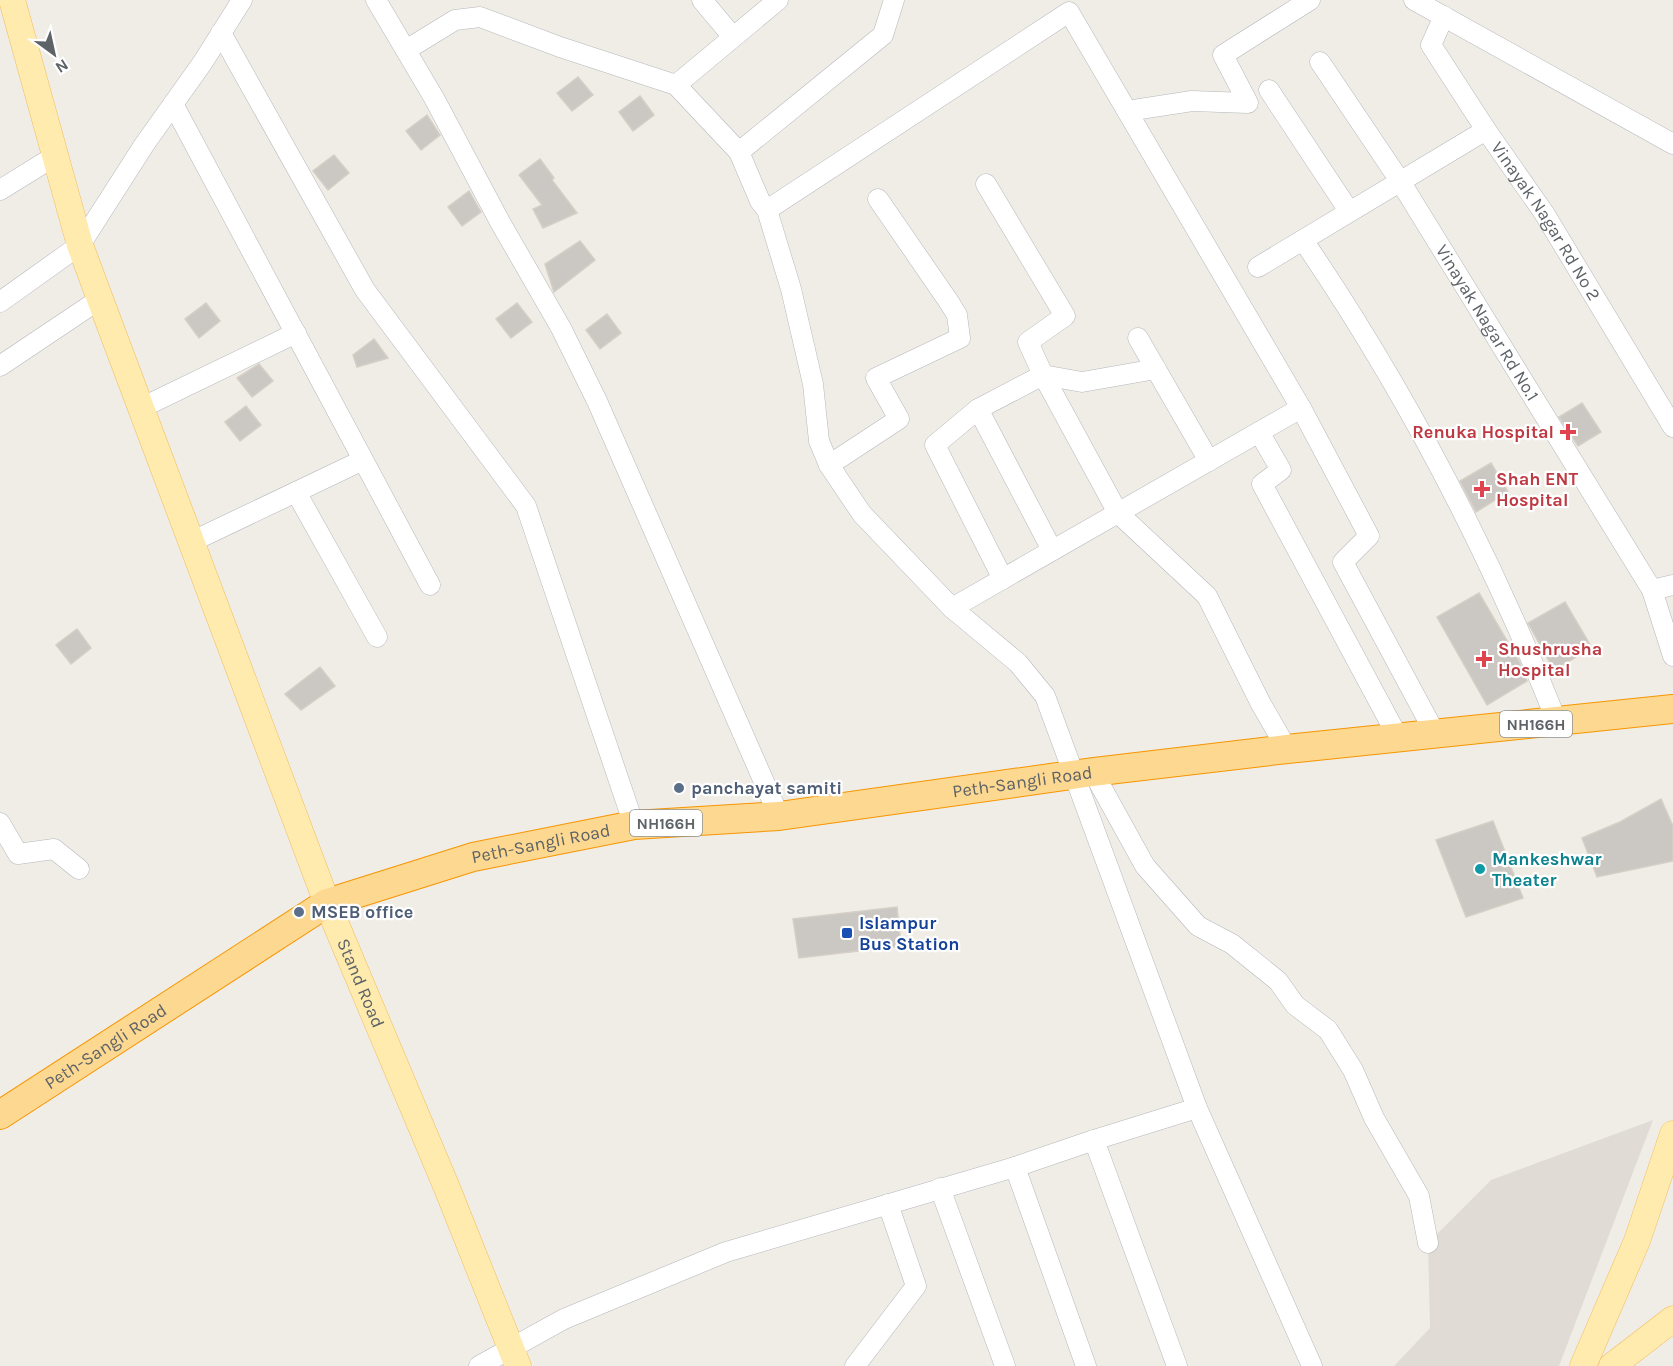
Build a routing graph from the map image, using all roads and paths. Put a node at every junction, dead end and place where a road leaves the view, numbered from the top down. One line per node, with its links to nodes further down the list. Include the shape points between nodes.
1 (12, 0): 22 (main road, Stand Road)
2 (242, 0): 11 (street)
3 (376, 0): 13 (street)
4 (702, 0): 12 (street)
5 (778, 0): 12 (street)
6 (894, 0): 21 (street, via 883,35)
7 (1310, 0): 18 (street, via 1223,55 1248,103 1192,101)
8 (1414, 0): 10 (street)
9 (478, 9): 13 (street); 15 (street, via 570,50)
10 (1444, 16): 19 (street, Vinayak Nagar Rd No 2, via 1431,45); 20 (street)
11 (221, 33): 17 (street); 66 (street, via 365,290 526,506)
12 (733, 37): 15 (street)
13 (406, 50): 64 (street, via 561,328 597,401)
14 (1320, 62): 23 (street, Vinayak Nagar Rd No.1)
15 (676, 85): 21 (street)
16 (1269, 90): 28 (street)
17 (173, 104): 30 (street); 34 (street)
18 (1127, 111): 27 (street, via 1069,12); 40 (street)
19 (1486, 130): 23 (street); 42 (street, Vinayak Nagar Rd No 2, via 1544,213)
20 (1673, 144)
21 (739, 152): 27 (street)
22 (55, 156): 25 (street); 30 (main road, Stand Road)
23 (1400, 181): 28 (street); 54 (street, Vinayak Nagar Rd No.1)
24 (986, 184): 38 (street, via 1065,316 1028,342)
25 (0, 190)
26 (879, 198): 46 (street, via 957,315 960,338 876,378 899,419)
27 (767, 210): 46 (street, via 791,289 813,384 819,441)
28 (1349, 211): 29 (street)
29 (1303, 240): 31 (street); 59 (street, via 1343,299 1436,459 1515,618)
30 (80, 245): 32 (main road, Stand Road); 33 (street)
31 (1258, 267)
32 (100, 299): 36 (street); 39 (main road, Stand Road)
33 (0, 302)
34 (296, 333): 39 (street); 44 (street)
35 (1138, 338): 37 (street)
36 (0, 366)
37 (1156, 369): 38 (street, via 1082,382); 45 (street)
38 (1043, 375): 41 (street); 48 (street)
39 (141, 408): 49 (main road, Stand Road)
40 (1301, 408): 43 (street); 60 (street, via 1369,536 1343,562)
41 (978, 409): 50 (street); 51 (street, via 935,445)
42 (1673, 427)
43 (1259, 432): 45 (street); 61 (street, via 1281,470 1262,484)
44 (363, 460): 47 (street); 52 (street)
45 (1209, 461): 48 (street)
46 (829, 465): 55 (street, via 862,514)
47 (296, 492): 49 (street); 56 (street)
48 (1119, 513): 50 (street); 62 (street, via 1207,596)
49 (191, 542): 68 (main road, Stand Road)
50 (1052, 550): 51 (street)
51 (1003, 579): 55 (street)
52 (430, 585)
53 (1673, 585): 54 (street)
54 (1652, 590): 57 (street, Vinayak Nagar Rd No.1)
55 (952, 608): 63 (street, via 1018,663 1045,696)
56 (377, 637)
57 (1673, 656)
58 (1673, 710): 59 (highway, NH166H)
59 (1557, 722): 60 (highway, NH166H)
60 (1436, 735): 61 (highway, NH166H)
61 (1399, 739): 62 (highway, Peth-Sangli Road / NH166H)
62 (1287, 749): 63 (highway, Peth-Sangli Road / NH166H)
63 (1084, 773): 64 (highway, Peth-Sangli Road / NH166H); 69 (street); 76 (street, via 1144,866 1198,926 1241,951 1278,981 1295,1005 1328,1030 1419,1196)
64 (779, 816): 66 (highway, Peth-Sangli Road / NH166H)
65 (0, 823): 67 (street, via 18,854 54,849)
66 (634, 825): 68 (highway, Peth-Sangli Road / NH166H, via 473,857)
67 (79, 869)
68 (327, 903): 70 (highway, Peth-Sangli Road / NH166H); 78 (main road, Stand Road)
69 (1197, 1108): 72 (street); 84 (street)
70 (0, 1115)
71 (1673, 1134): 85 (main road, via 1637,1241)
72 (1094, 1140): 73 (street); 83 (street)
73 (1014, 1167): 74 (street); 82 (street)
74 (940, 1188): 75 (street); 81 (street)
75 (888, 1204): 78 (street, via 726,1252 564,1319); 80 (street, via 916,1286)
76 (1428, 1243)
77 (1673, 1319): 86 (main road)
78 (515, 1357): 79 (street)
79 (479, 1366)
80 (855, 1366)
81 (1005, 1366)
82 (1086, 1366)
83 (1177, 1366)
84 (1312, 1366)
85 (1583, 1366)
86 (1612, 1366)

